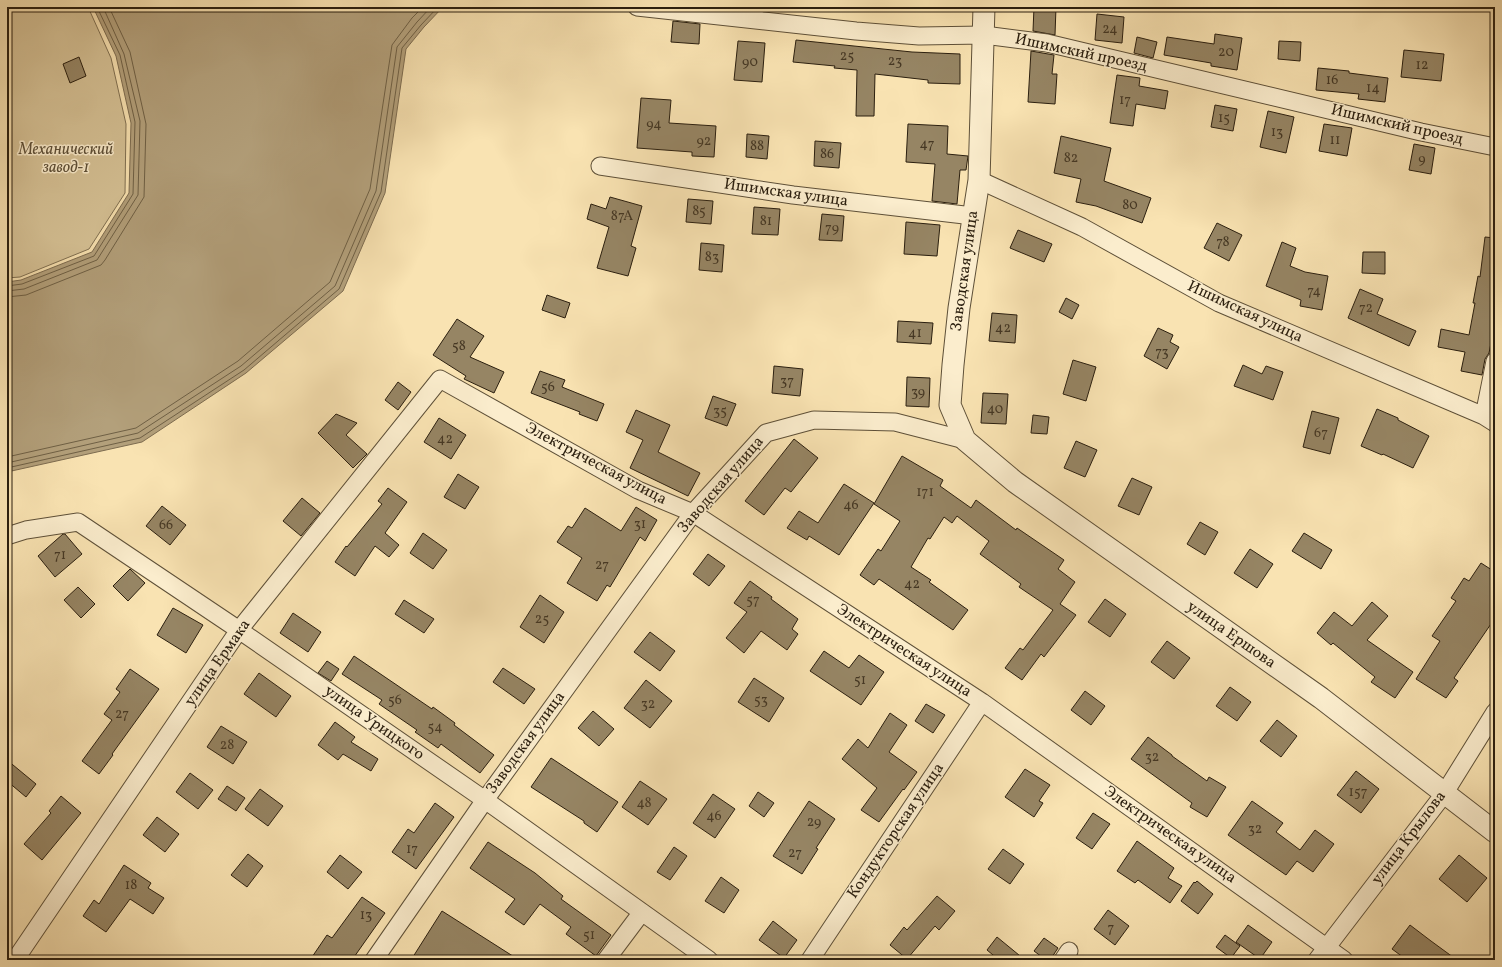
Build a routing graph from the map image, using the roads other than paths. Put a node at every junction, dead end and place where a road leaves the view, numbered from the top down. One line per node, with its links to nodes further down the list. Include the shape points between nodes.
1 (637, 7): 3 (street, Ишимский проезд, via 856,31 919,36)
2 (984, 7): 3 (street, Заводская улица)
3 (984, 35): 4 (street, Ишимский проезд, via 1047,43 1421,132); 6 (street, Заводская улица)
4 (1495, 147)
5 (600, 166): 7 (street, Ишимская улица, via 793,195)
6 (979, 180): 7 (street, Заводская улица); 10 (street, Ишимская улица, via 1082,228 1219,303)
7 (973, 216): 11 (street, Заводская улица, via 959,308 950,405)
8 (1495, 361): 10 (street)
9 (440, 379): 12 (street, Электрическая улица, via 638,490); 14 (street, улица Ермака)
10 (1489, 419)
11 (964, 440): 12 (street, Заводская улица, via 895,422 814,420 766,433); 17 (street, улица Ершова, via 1015,482 1321,698)
12 (693, 513): 15 (street, Электрическая улица); 18 (street, Заводская улица)
13 (7, 536): 14 (street, улица Урицкого, via 26,530 78,522)
14 (239, 630): 18 (street, улица Урицкого); 22 (street, улица Ермака)
15 (982, 702): 21 (street, Электрическая улица); 26 (street, Кондукторская улица)
16 (1495, 712): 17 (street, улица Крылова)
17 (1444, 794): 19 (street, улица Ершова); 21 (street, улица Крылова)
18 (485, 800): 20 (street, улица Урицкого); 23 (street, Заводская улица)
19 (1495, 832)
20 (642, 912): 24 (street); 25 (street, улица Урицкого)
21 (1322, 953): 27 (street, Электрическая улица)
22 (15, 960)
23 (374, 960)
24 (606, 960)
25 (709, 960)
26 (810, 960)
27 (1344, 960)

